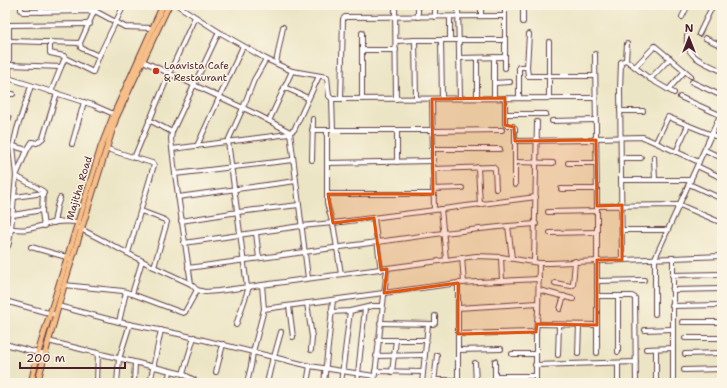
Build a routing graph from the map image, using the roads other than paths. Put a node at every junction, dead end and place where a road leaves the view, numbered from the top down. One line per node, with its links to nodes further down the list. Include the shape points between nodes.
1 (21, 5): 18 (street, via 22,12)
2 (41, 5): 18 (street)
3 (97, 5): 17 (street)
4 (124, 5): 29 (street)
5 (177, 5): 26 (street)
6 (395, 5): 22 (street)
7 (418, 5): 27 (street)
8 (435, 5): 23 (street)
9 (458, 5): 25 (street)
10 (481, 5): 19 (street)
11 (505, 5): 20 (street)
12 (523, 5): 28 (street)
13 (688, 5): 21 (street)
14 (715, 5): 16 (street); 37 (street)
15 (164, 6): 33 (main road, Majitha Road); 65 (main road, Majitha Road)
16 (722, 8)
17 (95, 11): 18 (street); 29 (street); 31 (street)
18 (41, 12)
19 (481, 16): 20 (street); 25 (street)
20 (505, 16): 43 (street)
21 (682, 16)
22 (395, 17): 27 (street); 45 (street); 109 (street, via 344,18)
23 (435, 17): 24 (street); 27 (street)
24 (450, 17): 25 (street); 42 (street)
25 (458, 17): 46 (street)
26 (195, 18): 34 (street); 75 (street)
27 (418, 18)
28 (523, 22)
29 (115, 23): 33 (street, via 127,28); 56 (street)
30 (7, 24): 31 (street); 44 (street)
31 (90, 24): 49 (street)
32 (283, 27): 66 (street)
33 (152, 28): 119 (main road, Majitha Road)
34 (219, 32): 51 (street); 85 (street)
35 (362, 33): 53 (street)
36 (529, 34): 69 (street)
37 (699, 34)
38 (687, 36): 74 (street, via 690,53)
39 (705, 38): 52 (street)
40 (415, 40): 41 (street); 45 (street); 98 (street)
41 (441, 40): 42 (street); 100 (street)
42 (450, 40): 46 (street)
43 (505, 40): 46 (street); 58 (street)
44 (9, 41): 47 (street); 67 (street)
45 (396, 41): 54 (street)
46 (458, 41): 60 (street)
47 (50, 42): 49 (street); 59 (street, via 50,54)
48 (549, 42): 77 (street)
49 (80, 43): 56 (street, via 81,48)
50 (627, 44): 64 (street)
51 (243, 46): 63 (street); 94 (street)
52 (722, 46)
53 (362, 50): 54 (street); 110 (street)
54 (396, 50): 111 (street)
55 (595, 54): 78 (street)
56 (99, 56): 59 (street, via 93,72)
57 (494, 57): 58 (street); 61 (street); 82 (street)
58 (505, 57): 71 (street)
59 (65, 58): 68 (street)
60 (459, 58): 61 (street); 101 (street)
61 (477, 58): 102 (street)
62 (670, 58): 70 (street, via 655,46); 72 (street); 81 (street)
63 (266, 59): 66 (street); 113 (street, via 254,80)
64 (626, 60): 70 (street); 114 (street, via 620,65)
65 (143, 61): 75 (street); 119 (main road, Majitha Road)
66 (276, 63): 73 (street)
67 (10, 65): 68 (street); 80 (street)
68 (61, 67): 89 (street)
69 (527, 67): 77 (street, via 528,76); 105 (street, via 519,67)
70 (635, 67): 81 (street)
71 (505, 68)
72 (685, 70): 79 (street); 88 (street)
73 (292, 71): 76 (street); 87 (street)
74 (722, 71)
75 (169, 74): 85 (street); 121 (street)
76 (319, 76): 97 (street); 108 (street, via 328,78 329,96)
77 (549, 76): 78 (street); 106 (street)
78 (595, 76): 107 (street)
79 (691, 76)
80 (7, 78): 86 (street)
81 (650, 79): 88 (street)
82 (494, 82): 83 (street); 103 (street)
83 (510, 82)
84 (692, 82): 95 (street)
85 (194, 85): 94 (street); 133 (street)
86 (31, 86): 89 (street); 144 (street)
87 (284, 87): 97 (street); 123 (street)
88 (668, 90): 93 (street)
89 (51, 92): 90 (street)
90 (57, 93): 112 (street); 150 (street, via 43,138 37,143 32,142)
91 (5, 94): 92 (street)
92 (13, 94)
93 (674, 94)
94 (218, 96): 113 (street); 145 (street)
95 (722, 96)
96 (680, 97): 116 (street)
97 (308, 98): 134 (street, via 294,130)
98 (416, 98): 99 (street); 111 (street)
99 (432, 98): 100 (street); 131 (street)
100 (442, 98): 101 (street)
101 (460, 98): 102 (street)
102 (477, 98): 103 (street)
103 (494, 98): 104 (street)
104 (505, 98): 105 (street); 117 (street)
105 (519, 98): 106 (street)
106 (549, 98): 107 (street)
107 (595, 98): 122 (street)
108 (332, 99): 109 (street); 129 (street)
109 (341, 99): 110 (street)
110 (362, 99): 111 (street)
111 (396, 99)
112 (84, 102): 119 (street); 143 (street)
113 (244, 108): 123 (street); 139 (street)
114 (620, 111): 115 (street); 136 (street)
115 (643, 111)
116 (721, 113): 135 (street)
117 (505, 114): 118 (street); 140 (street, via 505,124 514,127)
118 (546, 114)
119 (116, 115): 146 (main road, Majitha Road); 212 (main road, Majitha Road, via 101,147)
120 (313, 119): 127 (street)
121 (149, 120): 133 (street); 154 (street)
122 (595, 120): 124 (street); 137 (street)
123 (269, 121): 134 (street)
124 (552, 121)
125 (537, 122): 141 (street)
126 (688, 125): 135 (street); 142 (street, via 668,117); 152 (street)
127 (312, 130): 128 (street); 159 (street)
128 (327, 130): 129 (street); 165 (street)
129 (333, 130): 130 (street)
130 (397, 130): 131 (street); 161 (street)
131 (432, 130): 132 (street); 148 (street)
132 (502, 130)
133 (172, 132): 147 (street)
134 (289, 133): 139 (street); 158 (street)
135 (711, 135): 138 (street); 151 (street)
136 (620, 137): 137 (street); 142 (street, via 643,137); 155 (street)
137 (595, 139): 141 (street); 167 (street)
138 (722, 139)
139 (228, 141): 145 (street); 169 (street)
140 (515, 141): 141 (street); 162 (street)
141 (537, 141): 163 (street)
142 (656, 142): 152 (street)
143 (72, 144)
144 (13, 146): 150 (street); 173 (street)
145 (197, 146): 147 (street)
146 (107, 149): 154 (street); 212 (main road, Majitha Road)
147 (172, 149): 172 (street)
148 (432, 149): 149 (street); 160 (street)
149 (500, 149)
150 (28, 150): 173 (street)
151 (705, 150): 157 (street); 168 (street)
152 (676, 152): 168 (street)
153 (654, 157): 177 (street)
154 (134, 158): 201 (street, via 154,165)
155 (621, 158): 156 (street); 176 (street)
156 (642, 158)
157 (722, 158)
158 (293, 160): 169 (street); 175 (street)
159 (312, 160)
160 (432, 161): 161 (street); 171 (street)
161 (397, 162): 165 (street)
162 (514, 162): 163 (street); 179 (street)
163 (537, 162): 166 (street); 190 (street)
164 (568, 162): 167 (street)
165 (328, 163): 187 (street)
166 (553, 163)
167 (596, 163): 183 (street)
168 (698, 164): 174 (street); 178 (street)
169 (232, 167): 172 (street); 184 (street)
170 (478, 167): 171 (street); 181 (street, via 495,168); 194 (street)
171 (433, 168): 185 (street)
172 (175, 174): 189 (street)
173 (16, 176): 186 (street, via 43,190); 188 (street)
174 (722, 178)
175 (296, 180): 184 (street); 193 (street)
176 (622, 180): 177 (street); 195 (street)
177 (655, 180): 178 (street)
178 (690, 182): 192 (street); 196 (street)
179 (515, 185)
180 (462, 188): 185 (street)
181 (496, 189)
182 (561, 189): 183 (street)
183 (597, 189): 197 (street)
184 (235, 190): 189 (street); 203 (street)
185 (434, 191): 187 (street); 200 (street)
186 (44, 193): 188 (street); 199 (street)
187 (328, 194): 210 (street, via 328,207)
188 (15, 196): 205 (street)
189 (178, 197): 207 (street)
190 (536, 197): 194 (street); 211 (street)
191 (60, 198): 209 (street)
192 (722, 199)
193 (299, 205): 203 (street); 214 (street)
194 (480, 205): 198 (street)
195 (622, 205): 196 (street); 197 (street); 218 (street)
196 (680, 205): 208 (street); 219 (street)
197 (597, 206): 202 (street)
198 (441, 209): 200 (street); 223 (street)
199 (42, 210): 205 (street); 213 (street)
200 (434, 210): 206 (street)
201 (141, 211): 231 (street); 247 (street, via 167,222)
202 (597, 211): 204 (street); 221 (street)
203 (238, 212): 207 (street); 224 (street)
204 (548, 212)
205 (13, 215): 217 (street)
206 (374, 218): 210 (street); 226 (street)
207 (181, 221): 225 (street)
208 (722, 222)
209 (54, 223): 212 (street, via 69,221); 213 (street)
210 (333, 223): 214 (street); 229 (street)
211 (536, 224): 215 (street); 246 (street)
212 (80, 225): 231 (street); 235 (main road, Majitha Road)
213 (44, 226): 217 (street)
214 (302, 226): 222 (street); 230 (street)
215 (508, 226): 223 (street); 237 (street)
216 (5, 227): 217 (street)
217 (11, 229): 227 (street, via 8,246)
218 (622, 230): 219 (street); 243 (street)
219 (668, 230): 238 (street)
220 (550, 232): 221 (street)
221 (597, 232): 242 (street)
222 (256, 233): 224 (street); 236 (street)
223 (443, 233): 226 (street); 240 (street)
224 (241, 235): 225 (street); 241 (street)
225 (184, 243): 248 (street)
226 (377, 243): 229 (street); 250 (street)
227 (5, 247)
228 (31, 247): 235 (street)
229 (337, 248): 230 (street); 251 (street)
230 (305, 251): 236 (street); 254 (street)
231 (128, 253): 244 (street)
232 (722, 256): 239 (street)
233 (462, 257): 234 (street); 240 (street); 260 (street)
234 (500, 257): 237 (street); 257 (street)
235 (70, 258): 263 (main road, Majitha Road); 292 (main road, Majitha Road)
236 (259, 258): 241 (street)
237 (512, 258): 246 (street)
238 (655, 258): 239 (street); 243 (street); 293 (street)
239 (672, 258): 253 (street)
240 (446, 259): 249 (street)
241 (244, 260): 248 (street); 265 (street)
242 (597, 260): 243 (street); 245 (street); 258 (street)
243 (622, 260)
244 (142, 261): 247 (street); 272 (street)
245 (575, 261): 246 (street); 261 (street, via 574,285)
246 (537, 262): 255 (street)
247 (154, 267): 262 (street)
248 (188, 268): 262 (street)
249 (387, 269): 250 (street); 271 (street)
250 (381, 270): 251 (street)
251 (341, 274): 254 (street)
252 (722, 274): 253 (street)
253 (672, 275): 269 (street)
254 (308, 278): 264 (street)
255 (539, 279): 257 (street); 268 (street)
256 (644, 280): 258 (street)
257 (502, 281): 260 (street)
258 (597, 281): 274 (street)
259 (458, 283): 260 (street); 271 (street); 287 (street)
260 (464, 283)
261 (555, 283)
262 (190, 284): 267 (street)
263 (64, 285): 270 (street); 282 (main road, Majitha Road)
264 (262, 285): 265 (street); 288 (street)
265 (248, 287): 267 (street, via 205,292); 302 (street)
266 (722, 289): 269 (street)
267 (197, 290): 272 (street, via 183,313)
268 (539, 290): 273 (street); 280 (street)
269 (672, 290): 285 (street)
270 (126, 292): 272 (street); 295 (street)
271 (384, 293): 277 (street); 284 (street)
272 (132, 294)
273 (564, 296): 276 (street); 289 (street)
274 (597, 296): 275 (street); 305 (street)
275 (618, 296): 330 (street); 348 (street, via 635,298)
276 (573, 299)
277 (332, 300): 279 (street); 291 (street)
278 (5, 301): 292 (street)
279 (307, 303): 283 (street); 326 (street, via 312,337)
280 (538, 304): 287 (street); 301 (street)
281 (722, 305): 285 (street)
282 (58, 306): 292 (main road, Majitha Road); 295 (street)
283 (289, 306): 288 (street); 313 (street)
284 (382, 306): 286 (street); 298 (street)
285 (672, 306): 306 (street)
286 (365, 308): 290 (street); 364 (street)
287 (458, 308): 311 (street)
288 (264, 309): 329 (street)
289 (560, 309)
290 (350, 311): 291 (street); 358 (street)
291 (331, 312): 354 (street)
292 (53, 314): 319 (main road, Majitha Road); 333 (main road, Majitha Road)
293 (655, 314)
294 (435, 316): 300 (street, via 434,323)
295 (118, 322): 299 (street)
296 (682, 322): 297 (street)
297 (722, 322)
298 (380, 323): 300 (street); 316 (street)
299 (130, 324): 307 (street); 345 (street)
300 (428, 324): 318 (street)
301 (537, 324): 303 (street); 310 (street)
302 (236, 325)
303 (559, 325): 304 (street); 343 (street)
304 (578, 325): 305 (street); 336 (street)
305 (596, 325): 332 (street)
306 (672, 329): 308 (street); 323 (street)
307 (161, 330): 312 (street); 351 (street)
308 (646, 330)
309 (281, 332): 344 (street)
310 (536, 332): 311 (street); 335 (street)
311 (458, 334): 327 (street)
312 (194, 337): 321 (street); 363 (street)
313 (293, 337)
314 (685, 338): 315 (street)
315 (722, 338)
316 (378, 340): 317 (street); 341 (street)
317 (396, 340): 318 (street); 342 (street)
318 (426, 340): 339 (street)
319 (48, 341): 328 (street); 338 (main road, Majitha Road)
320 (5, 344): 333 (street)
321 (223, 344): 329 (street); 360 (street)
322 (656, 348): 323 (street); 325 (street); 391 (street)
323 (673, 348): 392 (street)
324 (501, 349): 327 (street)
325 (646, 349)
326 (311, 350)
327 (458, 350): 369 (street)
328 (98, 352): 345 (street); 372 (street)
329 (253, 352): 344 (street); 378 (street)
330 (618, 352)
331 (722, 352): 337 (street)
332 (597, 353)
333 (38, 354): 338 (street); 370 (main road, Majitha Road)
334 (512, 354): 335 (street)
335 (535, 354): 353 (street)
336 (578, 354)
337 (685, 354)
338 (44, 355): 371 (main road, Majitha Road)
339 (425, 355): 342 (street); 362 (street)
340 (437, 355): 368 (street)
341 (376, 356): 342 (street); 359 (street)
342 (394, 356): 361 (street)
343 (558, 356)
344 (274, 357): 352 (street); 379 (street)
345 (119, 359): 349 (street); 373 (street)
346 (495, 360): 366 (street)
347 (618, 362): 348 (street); 353 (street); 389 (street)
348 (636, 362): 390 (street)
349 (135, 363): 351 (street); 374 (street)
350 (475, 363): 386 (street)
351 (153, 366): 357 (street); 375 (street)
352 (310, 366): 354 (street); 380 (street)
353 (535, 366): 367 (street)
354 (325, 368): 358 (street); 381 (street)
355 (722, 369): 356 (street)
356 (684, 370)
357 (170, 371): 363 (street); 376 (street)
358 (342, 371): 364 (street); 382 (street)
359 (375, 371): 361 (street); 365 (street)
360 (216, 372)
361 (392, 372): 362 (street)
362 (423, 372): 385 (street)
363 (183, 374): 377 (street)
364 (358, 374): 365 (street); 383 (street)
365 (374, 376): 384 (street)
366 (495, 376): 367 (street); 387 (street)
367 (536, 376): 388 (street)
368 (435, 381): 369 (street)
369 (458, 382)
370 (31, 383)
371 (37, 383)
372 (97, 383)
373 (117, 383)
374 (134, 383)
375 (150, 383)
376 (168, 383)
377 (196, 383)
378 (247, 383)
379 (268, 383)
380 (307, 383)
381 (324, 383)
382 (341, 383)
383 (357, 383)
384 (374, 383)
385 (422, 383)
386 (476, 383)
387 (495, 383)
388 (536, 383)
389 (618, 383)
390 (636, 383)
391 (656, 383)
392 (673, 383)

